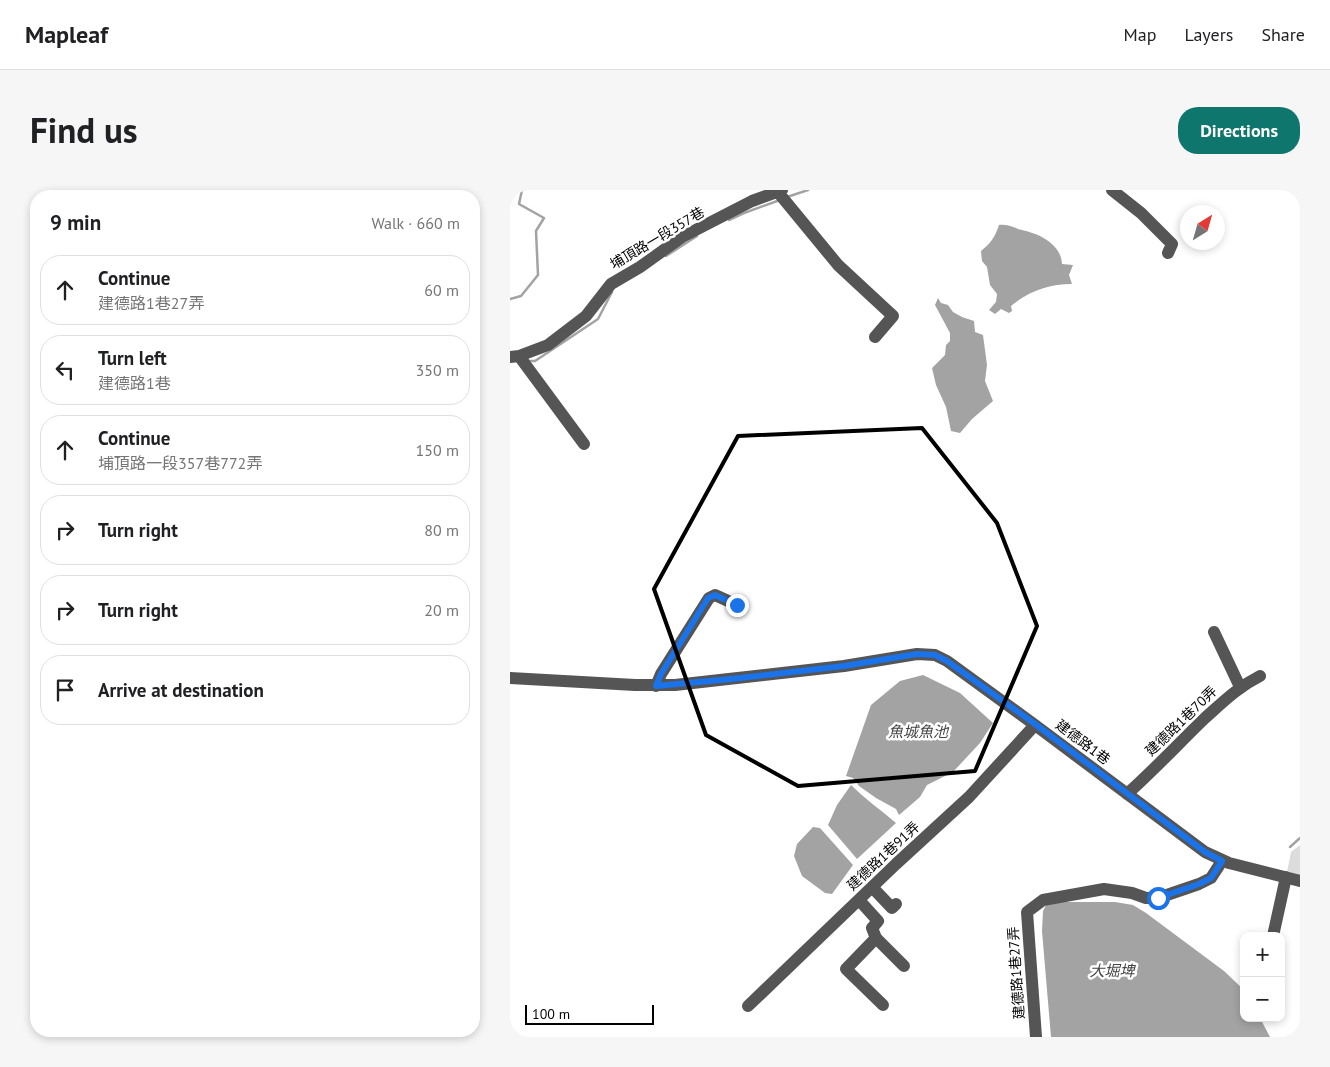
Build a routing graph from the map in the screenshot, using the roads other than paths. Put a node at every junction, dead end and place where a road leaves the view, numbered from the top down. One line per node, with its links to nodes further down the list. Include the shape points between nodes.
1 (1112, 190): 3 (street, via 1172,244)
2 (780, 191): 4 (street, via 838,265 892,316); 5 (street, 埔頂路一段357巷, via 752,201 682,237 611,284 586,316 548,346)
3 (1168, 253)
4 (875, 337)
5 (514, 356): 6 (street)
6 (584, 444)
7 (737, 605): 11 (street, via 715,595 708,598)
8 (1214, 632): 12 (street)
9 (1260, 676): 12 (street, 建德路1巷70弄)
10 (510, 678): 11 (street, 建德路1巷)
11 (656, 686): 13 (street, 建德路1巷, via 844,666 917,654 935,655)
12 (1240, 687): 14 (street, 建德路1巷70弄)
13 (1035, 724): 14 (street, 建德路1巷); 18 (street, 建德路1巷91弄, via 969,797)
14 (1127, 794): 15 (street, 建德路1巷)
15 (1222, 861): 16 (street, 建德路1巷); 26 (street, 建德路1巷27弄, via 1211,878 1158,898 1104,889 1043,900 1027,912)
16 (1286, 877): 17 (street, 建德路1巷); 21 (street)
17 (1300, 881)
18 (872, 887): 19 (street, 建德路1巷91弄); 20 (street, via 894,906)
19 (859, 900): 20 (street); 25 (street, 建德路1巷91弄)
20 (878, 921): 22 (street, via 872,928)
21 (1273, 932)
22 (876, 938): 23 (street); 24 (street, via 846,969)
23 (904, 966)
24 (883, 1005)
25 (748, 1006)
26 (1036, 1037)

